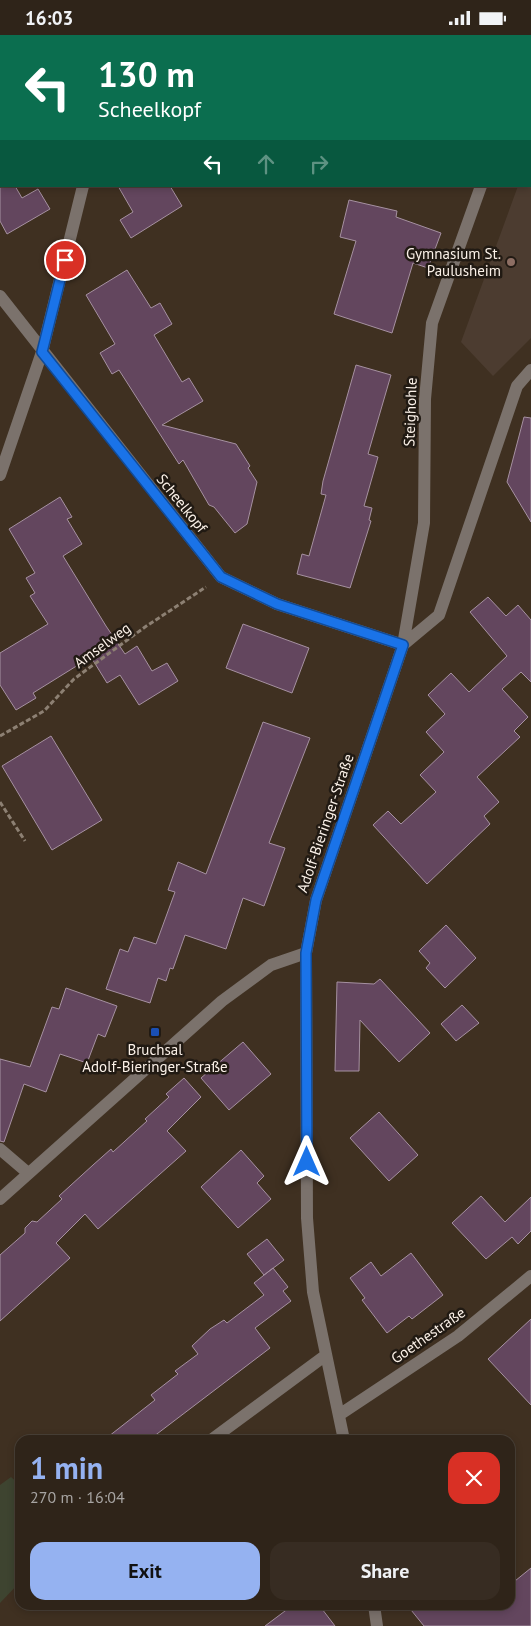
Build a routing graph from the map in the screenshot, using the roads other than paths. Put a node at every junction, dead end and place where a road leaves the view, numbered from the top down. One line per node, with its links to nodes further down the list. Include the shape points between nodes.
1 (83, 187): 4 (street)
2 (481, 187): 7 (street, Steighohle, via 432,323 425,399 424,523)
3 (0, 296): 4 (street, Scheelkopf)
4 (42, 352): 6 (street); 7 (street, Scheelkopf, via 221,577 277,604)
5 (531, 370): 7 (street, via 517,385 439,615)
6 (0, 475)
7 (403, 645): 8 (street, Adolf-Bieringer-Straße, via 316,900)
8 (306, 953): 10 (street, via 271,965 229,996); 13 (street, Adolf-Bieringer-Straße, via 307,1218 313,1292)
9 (0, 1149): 10 (street)
10 (28, 1173): 11 (street)
11 (0, 1199)
12 (531, 1276): 14 (street, Goethestraße, via 458,1336)
13 (326, 1355): 14 (street, Adolf-Bieringer-Straße); 15 (street)
14 (339, 1415): 16 (street, Adolf-Bieringer-Straße)
15 (218, 1435)
16 (343, 1435)
17 (375, 1610): 18 (street)
18 (377, 1626)

